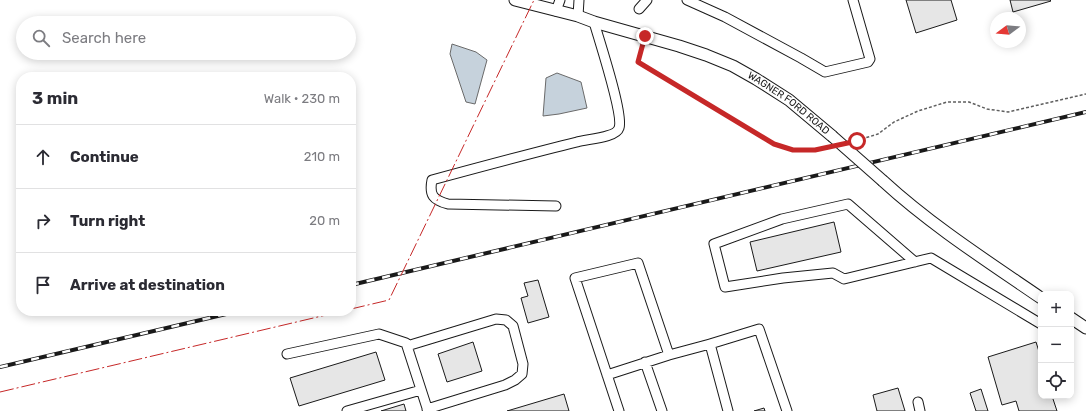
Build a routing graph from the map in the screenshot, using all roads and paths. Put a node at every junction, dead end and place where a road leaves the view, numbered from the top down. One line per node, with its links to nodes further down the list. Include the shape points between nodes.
1 (515, 0): 8 (main road, WAGNER FORD ROAD)
2 (560, 0): 8 (street)
3 (579, 0): 9 (street)
4 (647, 0): 7 (street)
5 (687, 0): 6 (street, via 725,17 825,72 868,62 870,59)
6 (853, 0)
7 (639, 9)
8 (556, 11): 9 (main road, WAGNER FORD ROAD)
9 (578, 16): 10 (main road, WAGNER FORD ROAD)
10 (594, 22): 11 (main road, WAGNER FORD ROAD); 15 (street, via 621,119 614,134 432,180 432,195 448,204)
11 (645, 36): 13 (main road, WAGNER FORD ROAD, via 733,66 789,100); 13 (path, via 638,62 774,144 793,150 815,150)
12 (1086, 94): 14 (path, via 1008,112 987,110 969,102 947,102 894,122 878,134)
13 (833, 141): 17 (main road, WAGNER FORD ROAD, bridge, via 903,200)
14 (850, 142)
15 (556, 206)
16 (915, 262): 16 (street, via 844,279 833,273 724,287 714,244 782,218 848,204); 19 (street, via 931,258)
17 (1038, 296)
18 (1074, 320): 20 (main road)
19 (1038, 322)
20 (1086, 328)
21 (407, 344): 23 (street, via 379,334); 27 (street); 28 (street, via 496,319 506,320 513,326 523,364 522,374 505,385)
22 (710, 344): 24 (street); 32 (street); 33 (street, via 760,329)
23 (287, 354)
24 (669, 355): 25 (street); 26 (street, via 638,263 575,278)
25 (645, 362): 26 (street); 31 (street)
26 (607, 375): 30 (street)
27 (421, 390): 28 (street); 29 (street)
28 (427, 410)
29 (347, 411)
30 (618, 411)
31 (662, 411)
32 (728, 411)
33 (787, 411)

